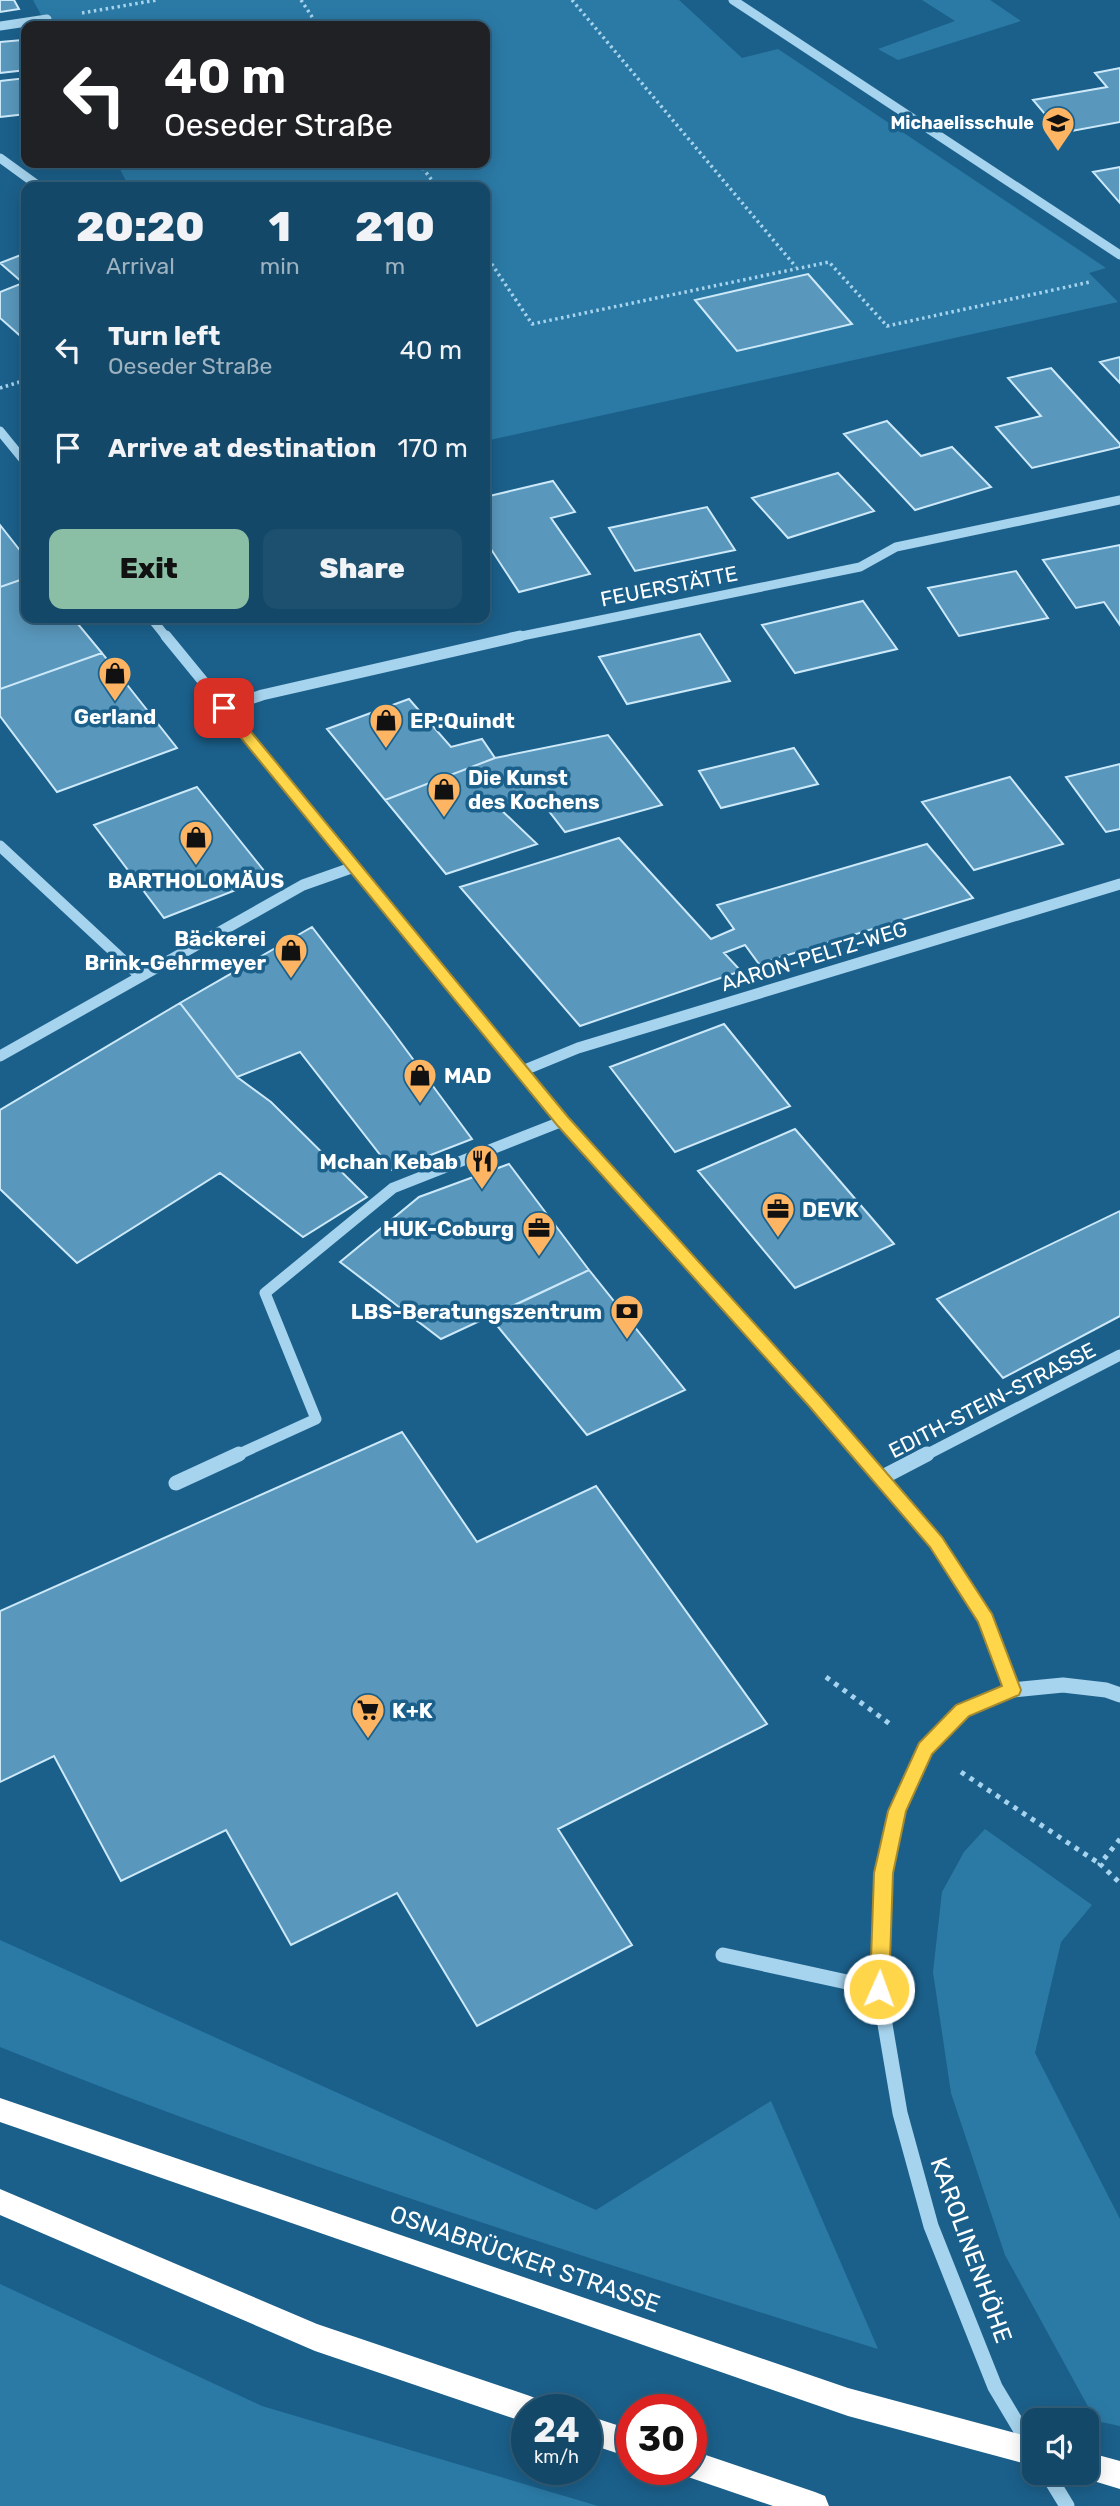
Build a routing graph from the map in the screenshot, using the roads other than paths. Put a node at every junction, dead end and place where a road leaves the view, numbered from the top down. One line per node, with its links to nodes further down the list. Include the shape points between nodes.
1 (733, 0): 8 (street)
2 (47, 19): 3 (street)
3 (34, 21)
4 (21, 23): 5 (street)
5 (0, 26)
6 (0, 158): 7 (street)
7 (33, 182)
8 (1120, 255)
9 (0, 431): 10 (street)
10 (21, 457)
11 (1120, 500): 13 (street, FEUERSTÄTTE, via 896,547 860,567 477,645)
12 (155, 623): 13 (street)
13 (224, 708): 15 (street)
14 (0, 846): 17 (street)
15 (354, 867): 17 (street, via 303,885); 19 (street)
16 (1120, 884): 19 (street, AARON-PELTZ-WEG, via 578,1048)
17 (139, 975): 18 (street)
18 (0, 1056)
19 (522, 1071): 20 (street)
20 (563, 1121): 22 (street); 23 (street, via 393,1188 265,1293 316,1419)
21 (1120, 1355): 22 (street, EDITH-STEIN-STRASSE)
22 (881, 1478): 24 (street, via 936,1542 985,1619)
23 (176, 1483)
24 (1012, 1690): 25 (street, KAROLINENHÖHE, via 1063,1685); 27 (street, KAROLINENHÖHE, via 962,1711 925,1749 897,1811 883,1873)
25 (1120, 1695)
26 (723, 1955): 27 (street)
27 (879, 1989): 31 (street, KAROLINENHÖHE, via 900,2113 931,2226 995,2387)
28 (0, 2110): 32 (highway, OSNABRÜCKER STRASSE, via 849,2402)
29 (0, 2202): 30 (highway, via 315,2337)
30 (511, 2404)
31 (1022, 2432)
32 (1022, 2449)
33 (707, 2469): 37 (highway)
34 (1099, 2469): 35 (highway)
35 (1120, 2475)
36 (1054, 2485): 38 (street)
37 (815, 2506)
38 (1067, 2506)

